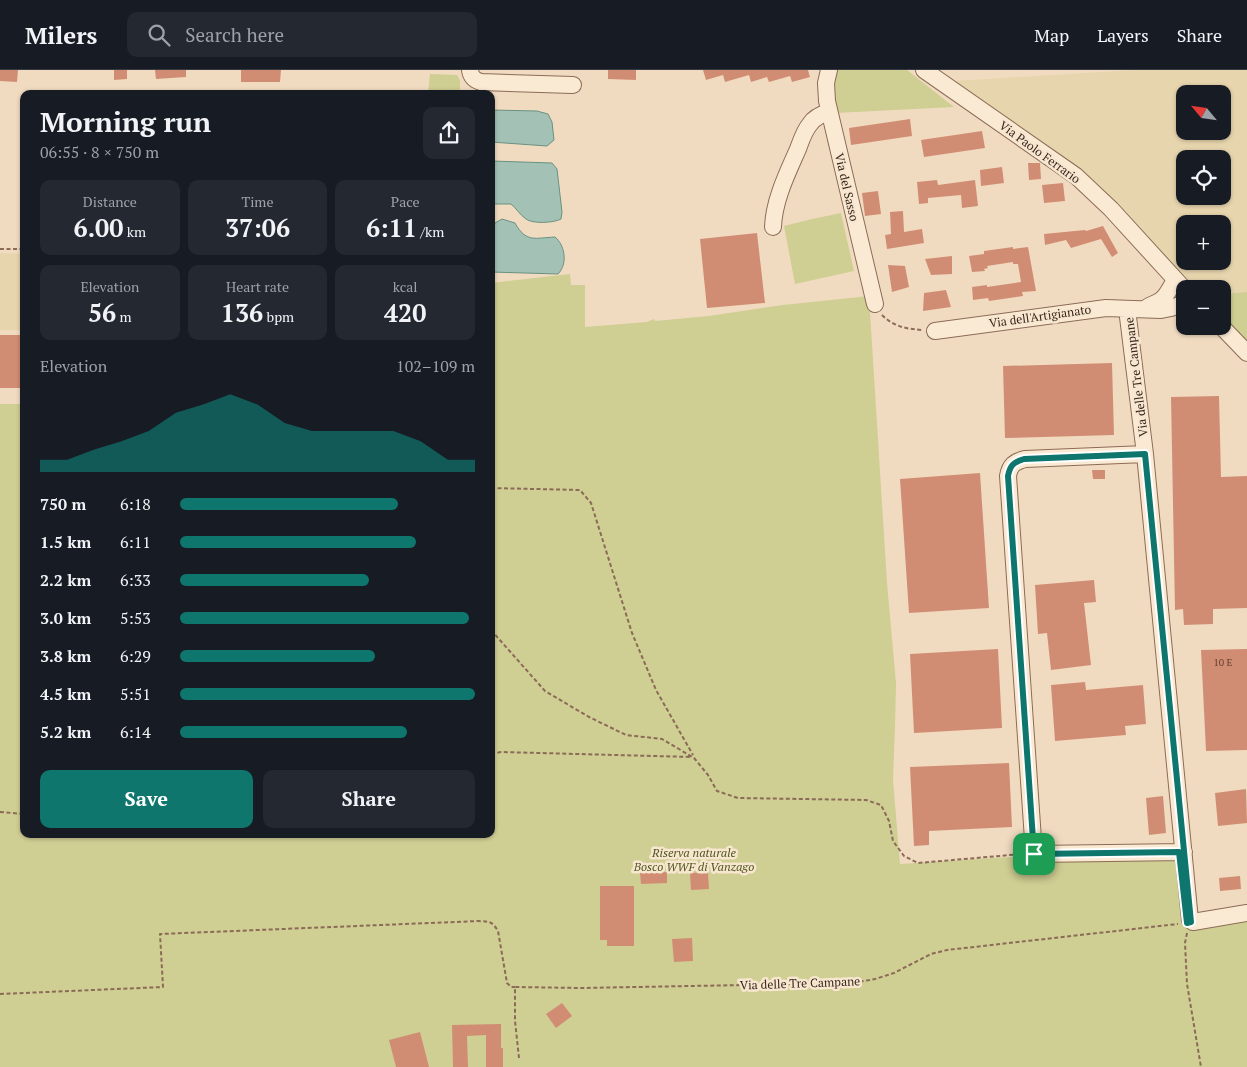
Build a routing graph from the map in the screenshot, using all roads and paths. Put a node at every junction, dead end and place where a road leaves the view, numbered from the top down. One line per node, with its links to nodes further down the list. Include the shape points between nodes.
1 (470, 70): 4 (street, via 475,80 481,82)
2 (829, 70): 5 (street, Via del Sasso, via 826,91)
3 (924, 70): 9 (street, Via Paolo Ferrario, via 1076,176)
4 (573, 86)
5 (829, 112): 6 (street, via 810,123 803,137 776,202); 11 (street, Via del Sasso)
6 (773, 227)
7 (0, 249): 8 (path)
8 (20, 249)
9 (1176, 281)
10 (1176, 288): 13 (street)
11 (875, 304): 15 (path, via 892,324)
12 (1176, 306): 13 (street, Via dell'Artigianato, via 1161,310)
13 (1146, 308): 14 (street, Via dell'Artigianato)
14 (1128, 309): 15 (street, Via dell'Artigianato, via 1106,308); 18 (street, Via delle Tre Campane)
15 (935, 331)
16 (1230, 335): 17 (street)
17 (1247, 353)
18 (1145, 454): 25 (street, Via delle Tre Campane); 26 (street, via 1024,459 1009,469)
19 (495, 488): 22 (path, via 580,490 591,503 632,632 656,690)
20 (495, 634): 22 (path, via 546,691 589,718 626,734 662,740)
21 (495, 753): 22 (path)
22 (694, 758): 26 (path, via 717,790 738,798 866,800 882,805 893,841 904,856 918,863)
23 (0, 812): 24 (path)
24 (20, 814)
25 (1184, 852): 26 (street); 28 (street, Via delle Tre Campane)
26 (1034, 854)
27 (1247, 913): 28 (street)
28 (1192, 922): 29 (path, Via delle Tre Campane, via 947,950 931,954 894,973 853,983); 32 (path, via 1185,943 1187,984)
29 (515, 987): 30 (path, via 507,983 498,931 491,922 479,921 160,934 163,987); 31 (path)
30 (0, 994)
31 (519, 1058)
32 (1201, 1067)

